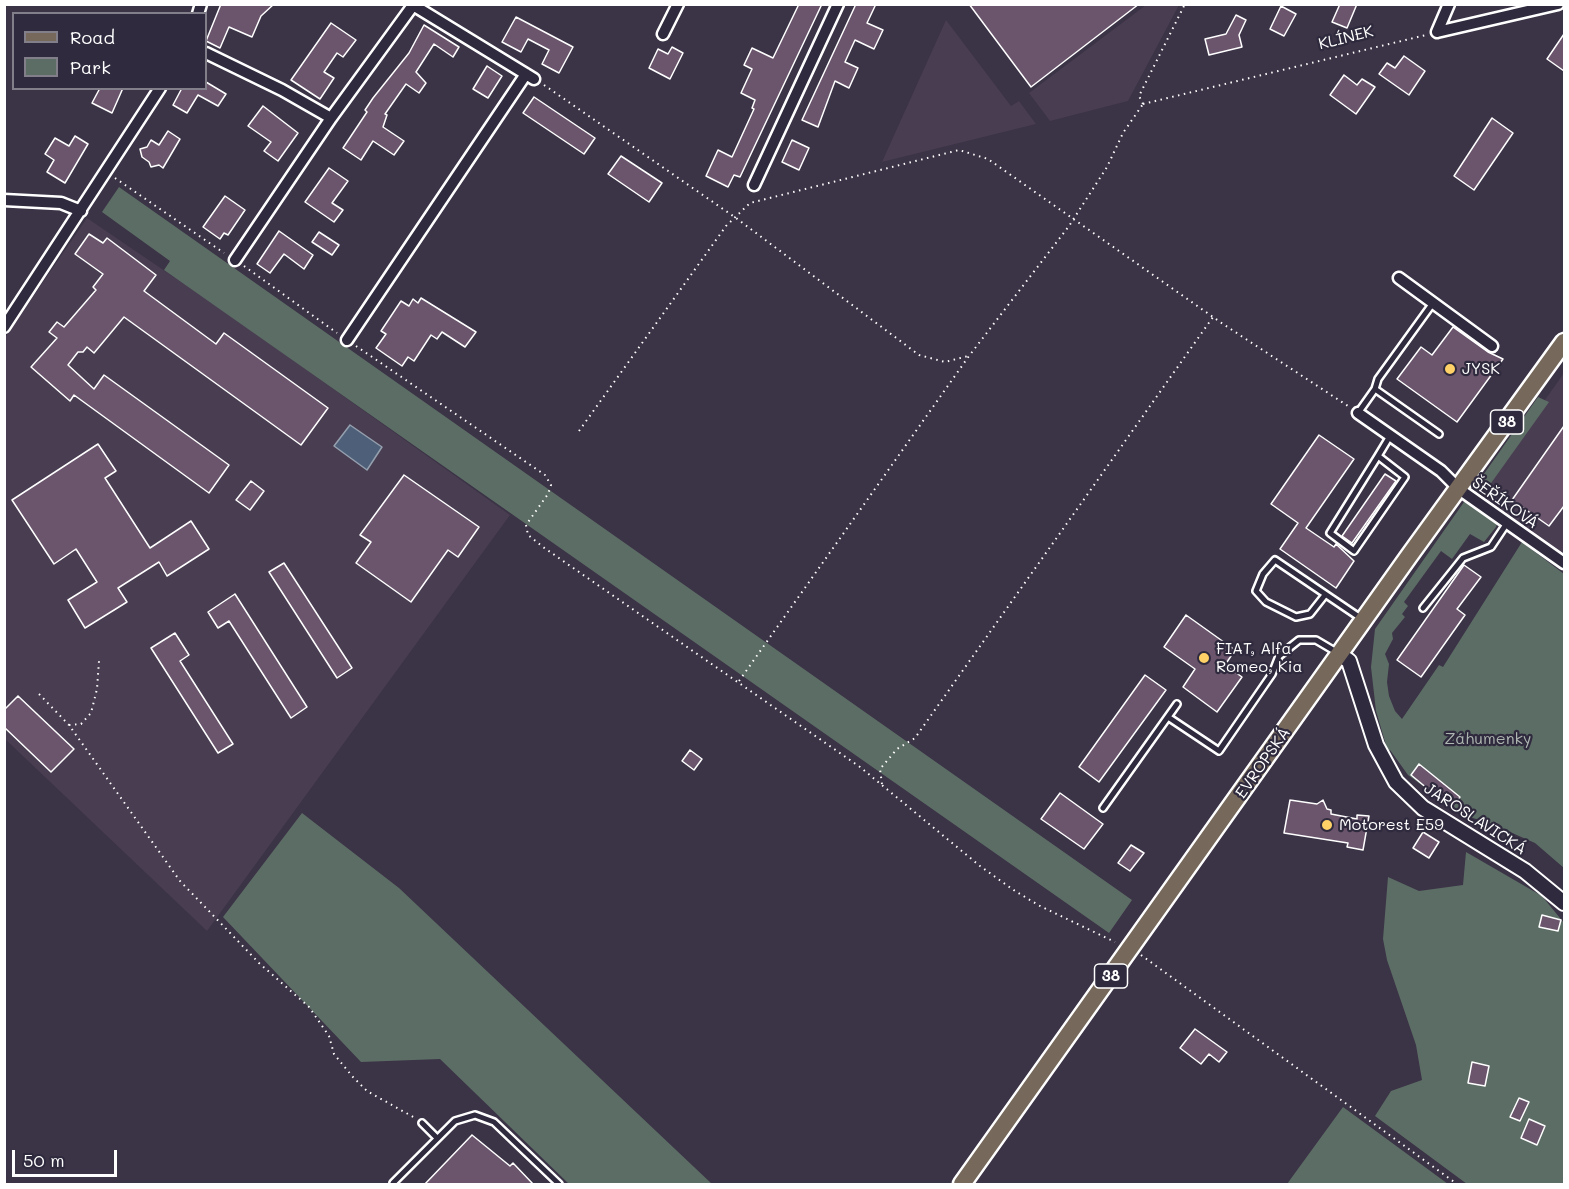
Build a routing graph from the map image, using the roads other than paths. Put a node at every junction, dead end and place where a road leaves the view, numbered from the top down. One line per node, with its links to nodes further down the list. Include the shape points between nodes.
1 (678, 4): 6 (street)
2 (838, 4): 10 (street)
3 (1449, 4): 4 (street, via 1437,32)
4 (1558, 4)
5 (414, 5): 9 (street); 17 (street, via 530,76)
6 (663, 33)
7 (207, 53): 9 (street)
8 (158, 90): 12 (street)
9 (332, 118): 13 (street)
10 (754, 185)
11 (4, 200): 12 (street, via 61,203)
12 (81, 211): 16 (street)
13 (235, 260)
14 (1399, 278): 15 (street)
15 (1433, 303): 19 (street); 20 (lane, via 1378,379)
16 (4, 327)
17 (347, 340)
18 (1564, 342): 25 (main road, EVROPSKÁ / 38)
19 (1492, 346)
20 (1375, 389): 21 (lane); 22 (lane)
21 (1358, 413): 23 (street, ŠEŘÍKOVÁ)
22 (1439, 434)
23 (1390, 436): 24 (lane); 25 (street, ŠEŘÍKOVÁ, via 1441,471)
24 (1378, 456): 24 (lane, via 1330,533 1354,551 1405,477)
25 (1459, 489): 26 (street, ŠEŘÍKOVÁ); 30 (main road, EVROPSKÁ / 38)
26 (1507, 523): 27 (street, ŠEŘÍKOVÁ); 29 (lane, via 1491,547 1463,558)
27 (1564, 563)
28 (1325, 595): 28 (lane, via 1275,560 1256,591 1266,602 1296,617 1310,614); 30 (lane)
29 (1423, 608)
30 (1363, 620): 31 (main road, EVROPSKÁ / 38)
31 (1339, 654): 33 (lane, via 1316,640 1299,640 1279,656 1272,674 1219,751); 35 (street, JAROSLAVICKÁ, via 1349,661 1376,745 1396,782 1424,808 1525,872); 40 (main road, EVROPSKÁ / 38)
32 (1177, 704): 33 (lane)
33 (1168, 717): 34 (lane)
34 (1103, 808)
35 (1564, 903)
36 (422, 1123): 37 (lane)
37 (437, 1138): 38 (lane); 39 (lane, via 463,1117 484,1116)
38 (393, 1184)
39 (559, 1185)
40 (962, 1185)

